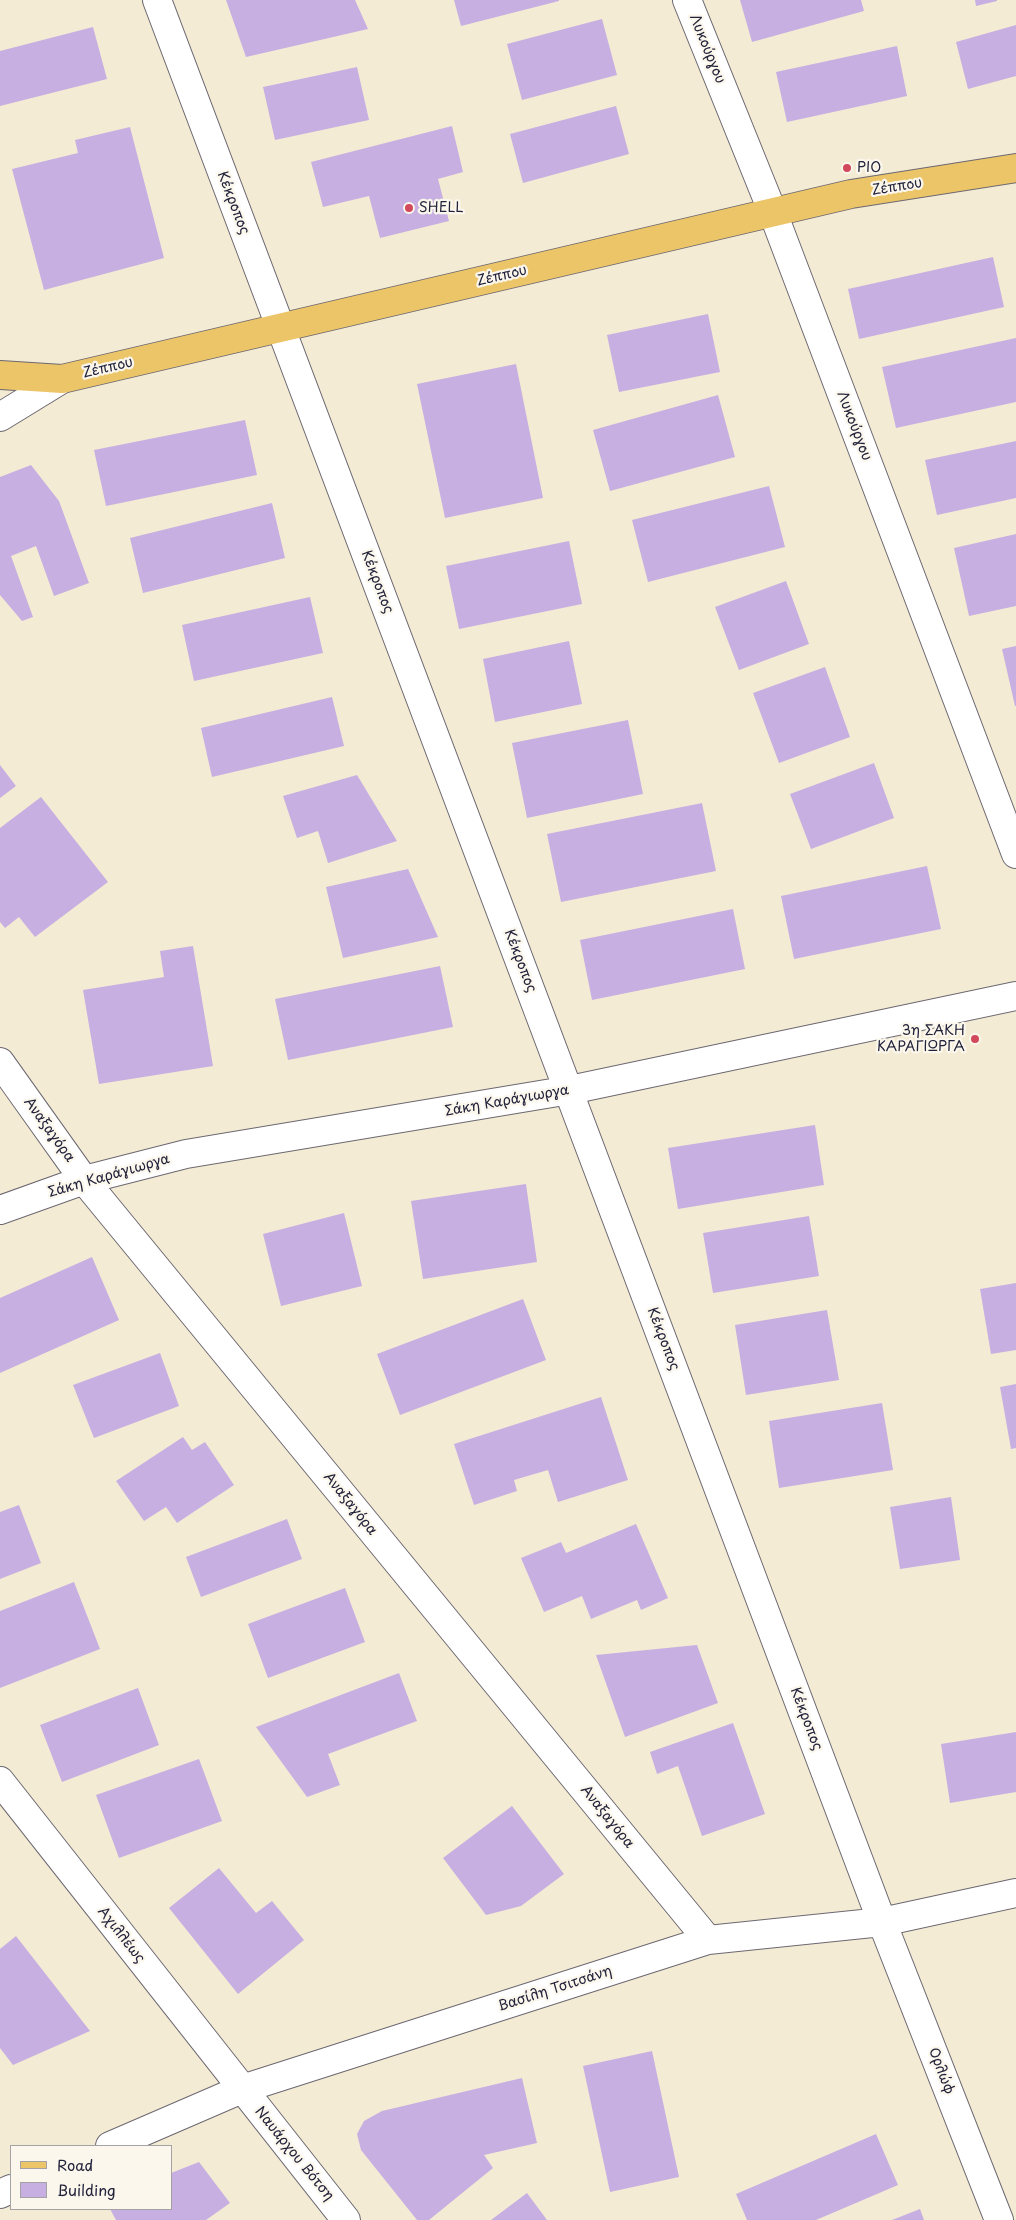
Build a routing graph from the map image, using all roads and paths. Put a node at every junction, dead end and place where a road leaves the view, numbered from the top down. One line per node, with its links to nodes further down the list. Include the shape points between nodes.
1 (157, 0): 5 (street, Κέκροπος)
2 (687, 0): 4 (street, Λυκούργου)
3 (1016, 168): 4 (main road, Ζέππου, via 852,194)
4 (773, 213): 5 (main road, Ζέππου); 9 (street, Λυκούργου)
5 (280, 328): 7 (main road, Ζέππου); 12 (street, Κέκροπος)
6 (0, 375): 7 (main road)
7 (62, 379): 8 (street, Ζέππου)
8 (0, 417)
9 (1016, 854)
10 (1016, 996): 12 (street, Σάκη Καράγιωργα)
11 (0, 1062): 13 (street, Αναξαγόρα)
12 (570, 1090): 13 (street, Σάκη Καράγιωργα, via 186,1154); 17 (street, Κέκροπος)
13 (84, 1180): 14 (street, Σάκη Καράγιωργα); 18 (street, Αναξαγόρα)
14 (0, 1210)
15 (0, 1781): 19 (street, Αχιλλέως)
16 (1016, 1893): 17 (street, Βασίλη Τσιτσάνη)
17 (882, 1922): 18 (street, Βασίλη Τσιτσάνη); 22 (street, Ορλώφ)
18 (708, 1940): 19 (street, Βασίλη Τσιτσάνη)
19 (242, 2089): 20 (street, Βασίλη Τσιτσάνη); 21 (street, Ναυάρχου Βότση)
20 (112, 2145)
21 (346, 2220)
22 (999, 2220)

